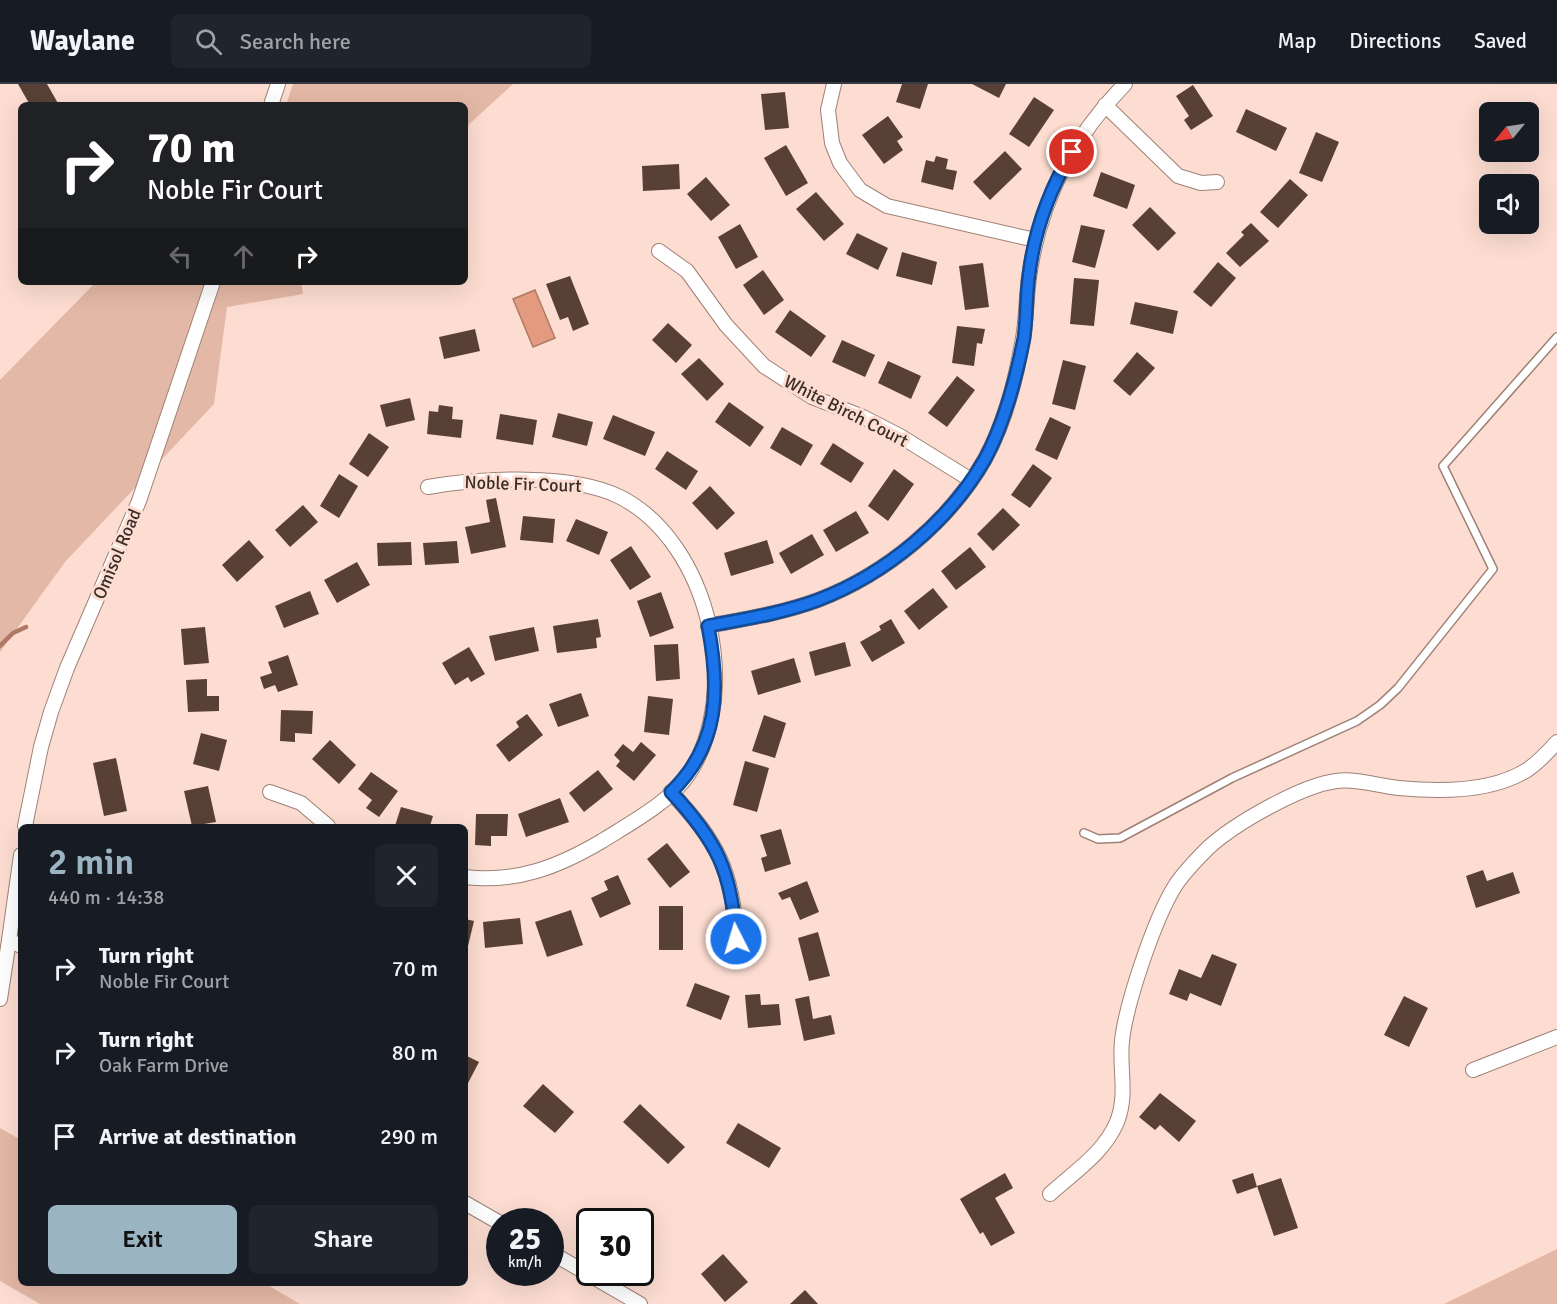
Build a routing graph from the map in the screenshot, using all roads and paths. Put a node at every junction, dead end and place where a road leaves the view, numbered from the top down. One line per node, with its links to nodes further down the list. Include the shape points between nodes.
1 (278, 84): 4 (street)
2 (834, 84): 7 (street, via 828,110 832,143 840,163 860,190 887,206)
3 (1125, 84): 5 (street)
4 (273, 102)
5 (1105, 105): 6 (street, via 1178,176 1201,183); 7 (street, via 1063,167)
6 (1217, 182)
7 (1035, 240): 11 (street, via 1018,366 998,432)
8 (659, 251): 11 (street, White Birch Court, via 687,271 726,325 764,366 812,397 900,436)
9 (212, 285): 17 (street, Omisol Road, via 139,501 51,712)
10 (1557, 337): 19 (lane, via 1443,466 1493,569 1393,693 1347,727 1232,778 1120,838 1098,839)
11 (971, 480): 13 (street, via 920,537 876,571 817,600)
12 (428, 487): 13 (street, Noble Fir Court, via 483,481 568,482 618,496 653,519 671,538 696,582)
13 (708, 626): 16 (street, Noble Fir Court, via 716,701 700,753 687,777)
14 (1557, 742): 27 (street, via 1528,770 1496,783 1431,790 1360,782 1324,784 1263,811 1208,849 1185,873 1163,908 1134,991 1122,1038 1124,1084 1118,1121 1097,1153)
15 (270, 792): 18 (street, via 301,803)
16 (671, 792): 20 (street, Noble Fir Court, via 633,821 548,869 505,879); 22 (street, via 696,818 722,861 733,904)
17 (25, 824)
18 (326, 824)
19 (1084, 832)
20 (468, 877)
21 (18, 899): 23 (street)
22 (736, 939)
23 (15, 943): 24 (street)
24 (0, 999)
25 (1557, 1037): 26 (street)
26 (1473, 1070)
27 (1050, 1194)
28 (468, 1205): 29 (street)
29 (486, 1215)
30 (564, 1260): 31 (street)
31 (640, 1304)

